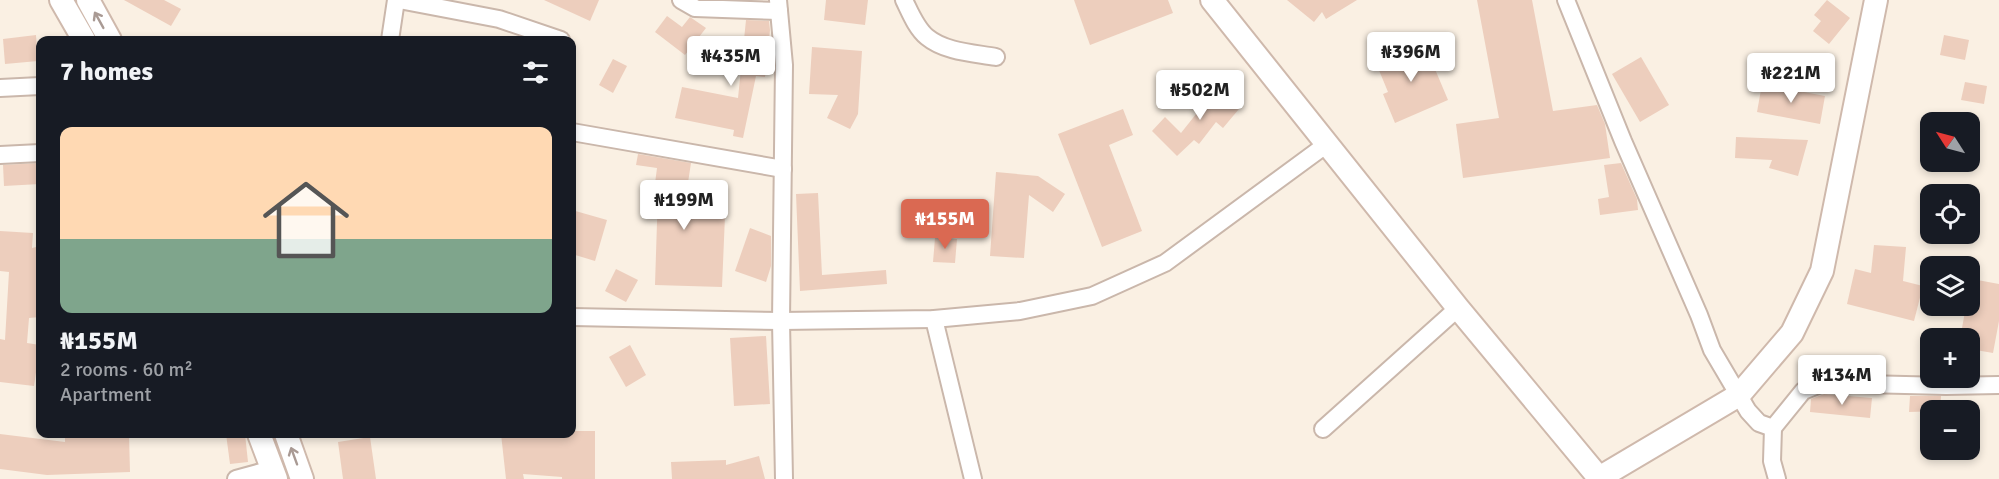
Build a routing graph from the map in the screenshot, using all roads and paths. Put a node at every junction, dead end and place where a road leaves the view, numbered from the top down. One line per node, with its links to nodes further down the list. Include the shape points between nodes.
1 (61, 0): 10 (main road)
2 (87, 0): 11 (main road, one-way to 2)
3 (397, 0): 12 (street); 13 (street, via 499,19)
4 (681, 0): 9 (street, via 695,8)
5 (904, 0): 14 (street, via 926,37 945,48)
6 (1566, 0): 27 (street, via 1712,350)
7 (1876, 0): 27 (main road, via 1822,271 1792,333)
8 (1216, 1): 18 (main road)
9 (778, 5): 21 (street, via 784,65)
10 (82, 36)
11 (108, 36)
12 (391, 36)
13 (549, 36)
14 (996, 57)
15 (36, 86): 16 (street)
16 (0, 88)
17 (576, 133): 21 (street)
18 (1327, 144): 22 (main road); 24 (street, via 1165,263 1092,296 1020,311)
19 (36, 153): 20 (street)
20 (0, 155)
21 (783, 169): 25 (street)
22 (1458, 308): 29 (street); 37 (main road)
23 (576, 317): 25 (street)
24 (934, 319): 25 (street); 36 (street)
25 (781, 321): 35 (street)
26 (1999, 385): 28 (street, via 1823,382 1803,391)
27 (1739, 395): 28 (street, via 1759,423); 37 (main road)
28 (1773, 428): 38 (street, via 1772,460)
29 (1323, 429)
30 (261, 438): 32 (main road)
31 (287, 438): 34 (main road, one-way to 31)
32 (274, 474): 33 (street)
33 (236, 479)
34 (302, 479)
35 (784, 479)
36 (973, 479)
37 (1599, 479)
38 (1777, 479)

